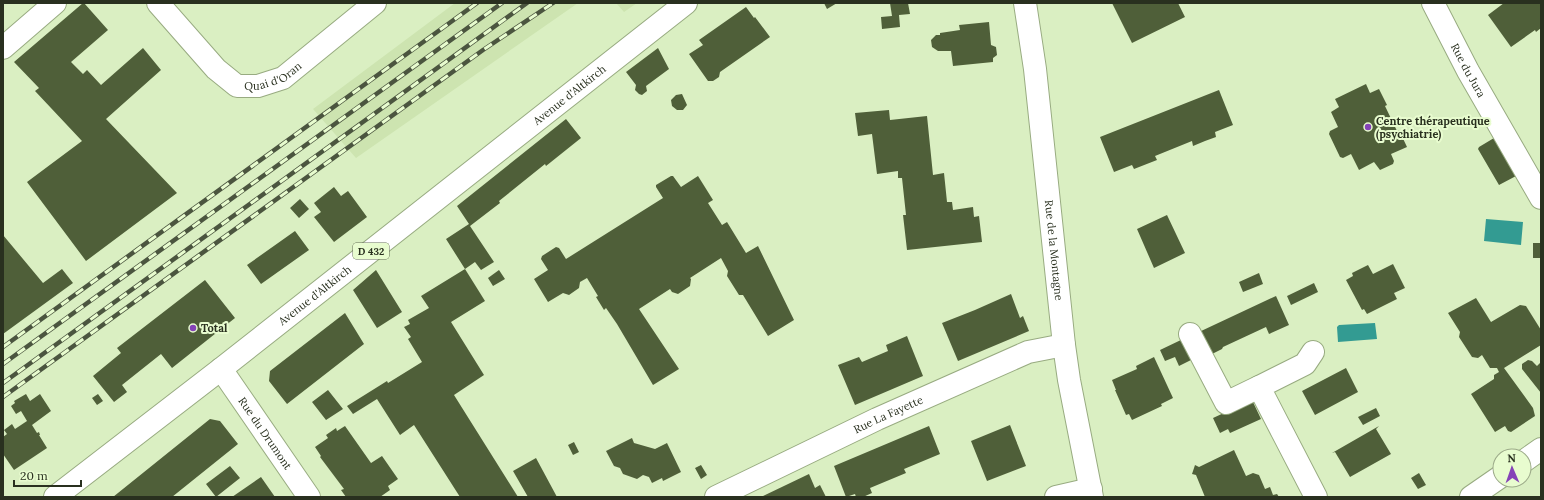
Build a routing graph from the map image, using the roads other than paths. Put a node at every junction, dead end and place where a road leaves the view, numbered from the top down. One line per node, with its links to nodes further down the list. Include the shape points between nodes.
1 (55, 3): 7 (main road)
2 (158, 3): 3 (main road, Quai d'Oran, via 216,69 237,86 258,86 283,78)
3 (375, 3)
4 (686, 3): 12 (main road, Avenue d'Altkirch / D 432)
5 (1025, 3): 10 (main road, Rue de la Montagne)
6 (1433, 3): 8 (main road, Rue du Jura, via 1468,71)
7 (3, 48)
8 (1541, 198)
9 (1190, 334): 13 (main road, via 1226,403)
10 (1064, 345): 17 (main road, Rue de la Montagne); 20 (main road, Rue La Fayette, via 1028,352 877,419)
11 (1313, 352): 13 (main road, via 1305,364)
12 (221, 369): 18 (main road, Avenue d'Altkirch / D 432); 19 (main road, Rue du Drumont)
13 (1259, 387): 22 (main road)
14 (1541, 449): 15 (main road)
15 (1532, 455)
16 (1492, 482): 23 (main road)
17 (1091, 493): 21 (main road)
18 (60, 495)
19 (309, 497)
20 (716, 497)
21 (1056, 497)
22 (1316, 497)
23 (1470, 497)

